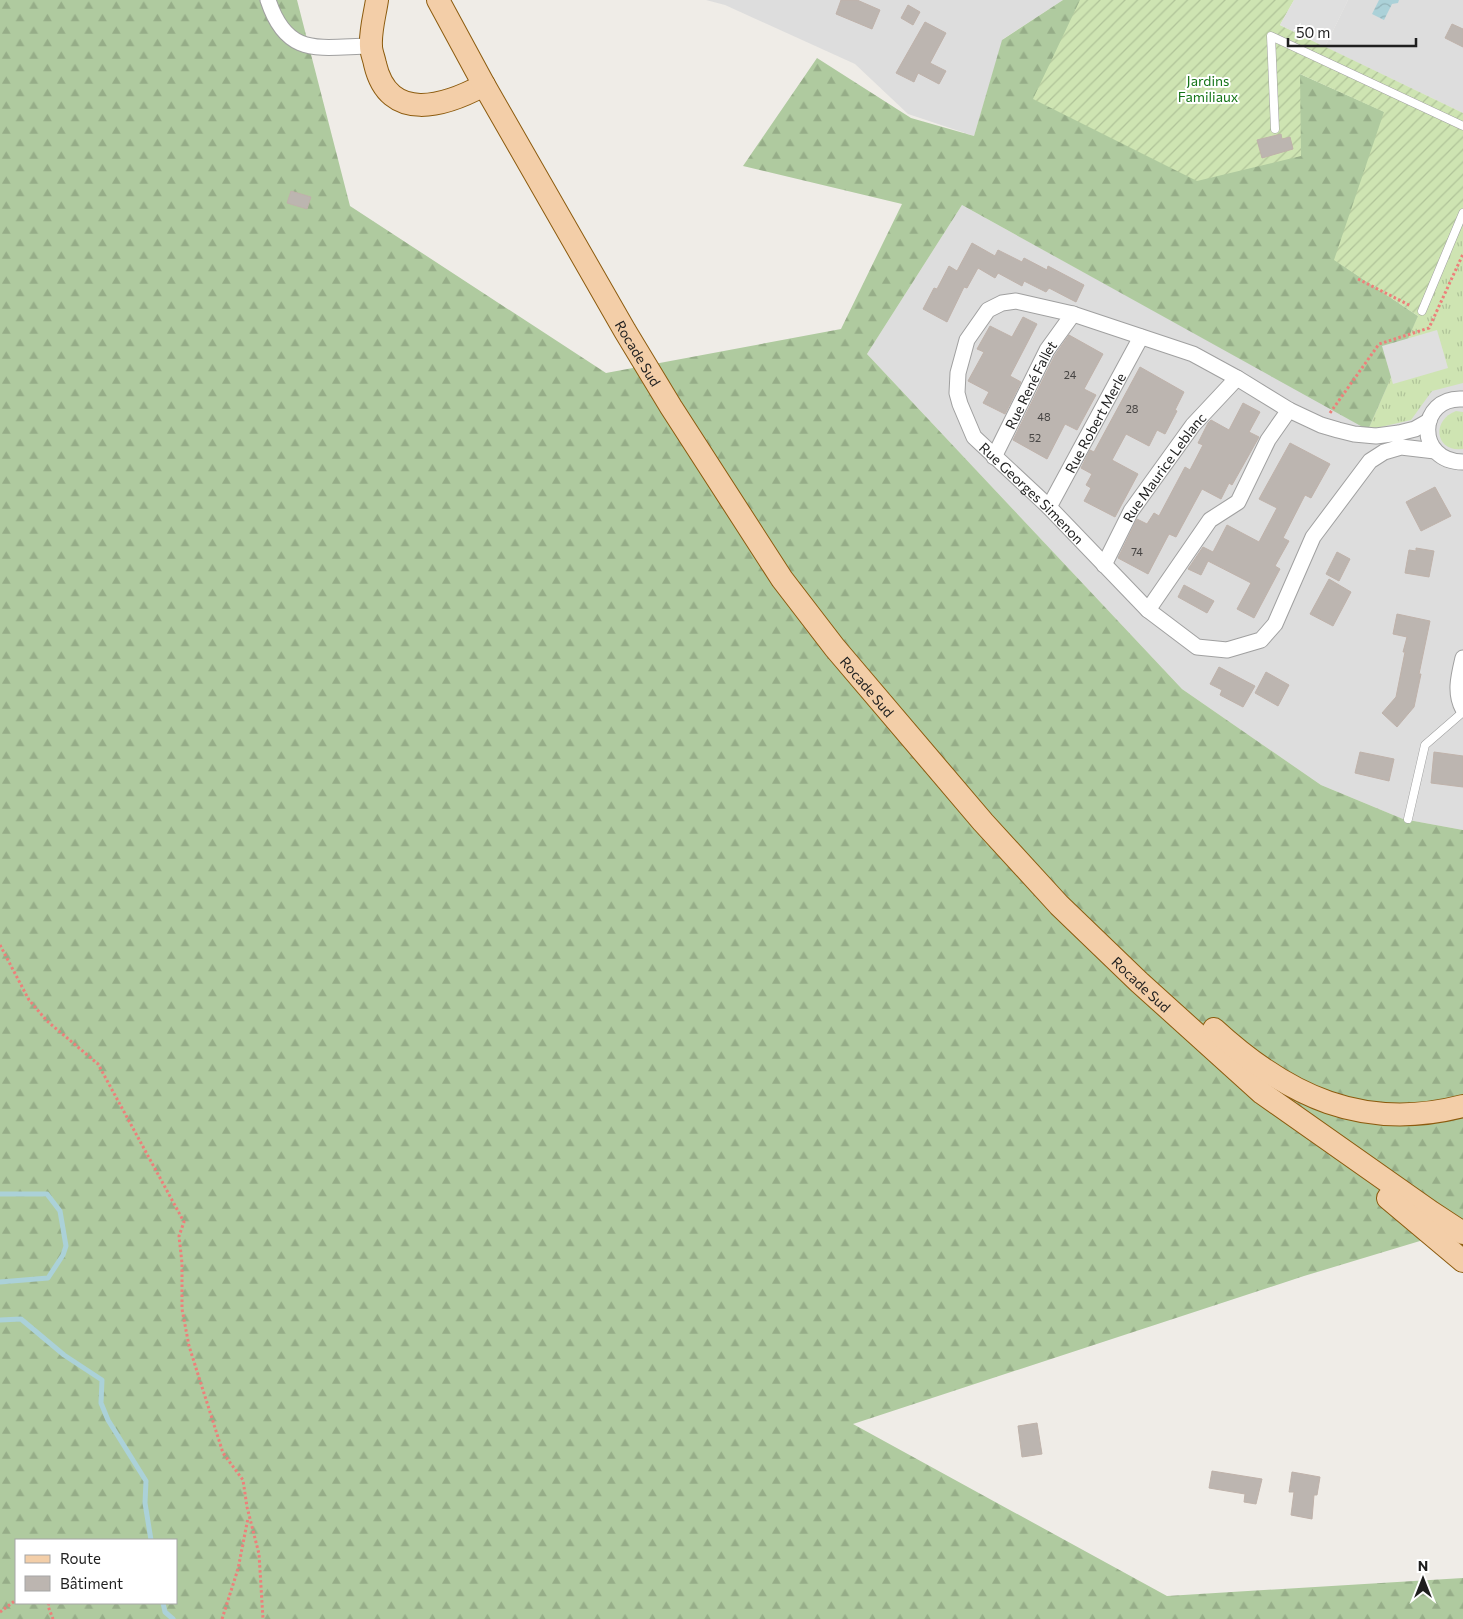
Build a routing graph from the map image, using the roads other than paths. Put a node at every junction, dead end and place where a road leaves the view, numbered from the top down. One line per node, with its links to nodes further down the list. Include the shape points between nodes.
1 (268, 0): 4 (street, via 274,18 287,36 303,45)
2 (377, 0): 4 (main road)
3 (438, 0): 5 (main road, Rocade Sud)
4 (370, 46): 5 (main road, via 378,78 384,88 402,101 432,106)
5 (484, 85): 25 (main road, Rocade Sud, via 625,331 782,579 835,648)
6 (1463, 126): 7 (lane, via 1271,36)
7 (1275, 129)
8 (1463, 212): 9 (lane)
9 (1422, 311)
10 (1073, 314): 11 (street, Rue Georges Simenon); 17 (street, Rue René Fallet, via 1048,350); 17 (street, Rue Georges Simenon, via 1016,301 1002,303 988,310 968,340 958,373 958,399 974,437)
11 (1141, 337): 12 (street, Rue Georges Simenon, via 1193,354); 19 (street, Rue Robert Merle)
12 (1237, 378): 14 (street, Rue Georges Simenon); 20 (street, Rue Maurice Leblanc, via 1193,425 1131,511)
13 (1463, 399): 15 (street, via 1444,402)
14 (1289, 410): 15 (street, Rue Georges Simenon, via 1321,425 1376,436 1415,429); 21 (street, via 1268,440 1238,502 1210,520)
15 (1429, 421): 16 (street, via 1429,440)
16 (1435, 451): 18 (street, Rue Georges Simenon, via 1448,460); 21 (street, Rue Georges Simenon, via 1401,447 1370,461 1313,537 1275,624 1261,640 1227,650 1197,647)
17 (994, 457): 19 (street, Rue Georges Simenon)
18 (1463, 462)
19 (1049, 508): 20 (street, Rue Georges Simenon)
20 (1104, 565): 21 (street, Rue Georges Simenon)
21 (1148, 610)
22 (1463, 658): 23 (street, via 1458,688)
23 (1463, 710): 24 (lane, via 1425,745)
24 (1408, 819)
25 (983, 822): 26 (main road, Rocade Sud, via 1059,905); 27 (main road, via 1223,1038 1278,1079 1309,1096 1370,1114 1429,1114)
26 (1262, 1093): 28 (main road, Rocade Sud); 29 (main road)
27 (1463, 1106)
28 (1463, 1233)
29 (1463, 1261)

